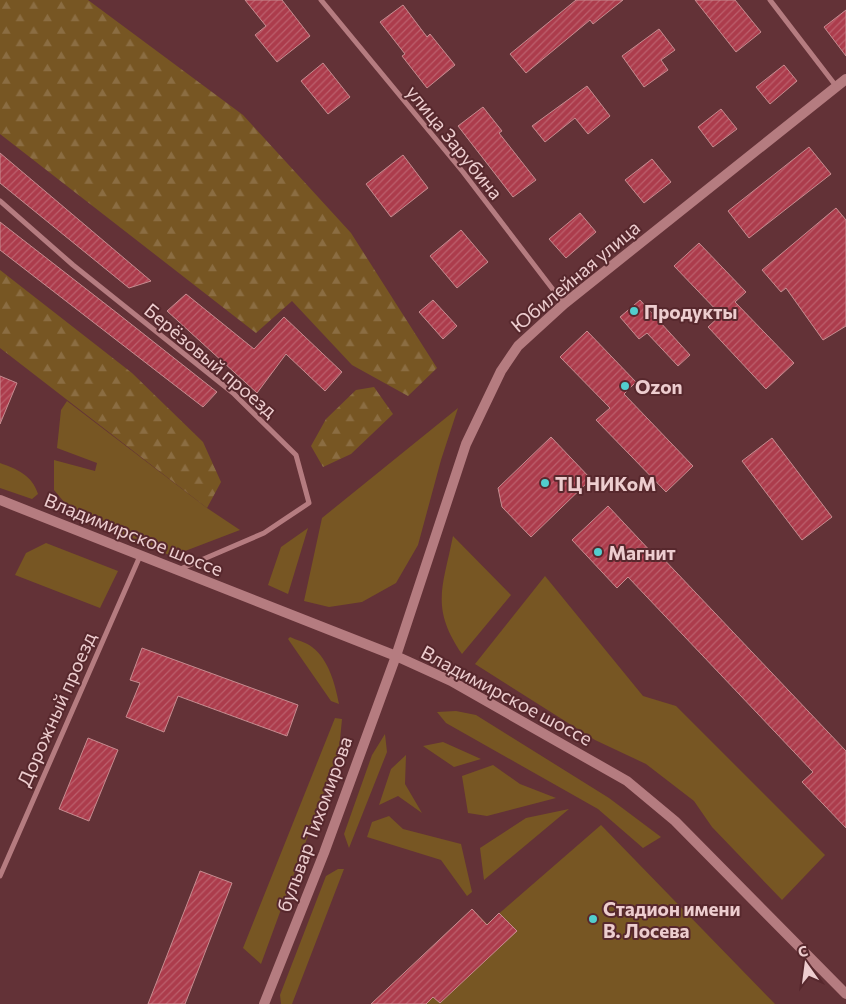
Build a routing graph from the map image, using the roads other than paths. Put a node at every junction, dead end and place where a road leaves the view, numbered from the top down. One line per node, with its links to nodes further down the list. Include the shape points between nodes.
1 (320, 0): 6 (street, улица Зарубина, via 463,172)
2 (770, 0): 4 (street)
3 (846, 79): 4 (main road, Юбилейная улица)
4 (836, 86): 6 (main road, Юбилейная улица)
5 (0, 201): 9 (street, Берёзовый проезд, via 73,265 233,393 296,455 308,503 264,533)
6 (564, 304): 10 (main road, Юбилейная улица, via 518,346 487,396 466,444)
7 (0, 500): 8 (main road, Владимирское шоссе)
8 (140, 555): 9 (main road, Владимирское шоссе); 11 (street, Дорожный проезд)
9 (178, 570): 10 (main road, Владимирское шоссе)
10 (396, 656): 12 (main road, Владимирское шоссе, via 451,680 627,781 675,821); 13 (main road, бульвар Тихомирова, via 324,853)
11 (0, 876)
12 (846, 994)
13 (264, 1004)

